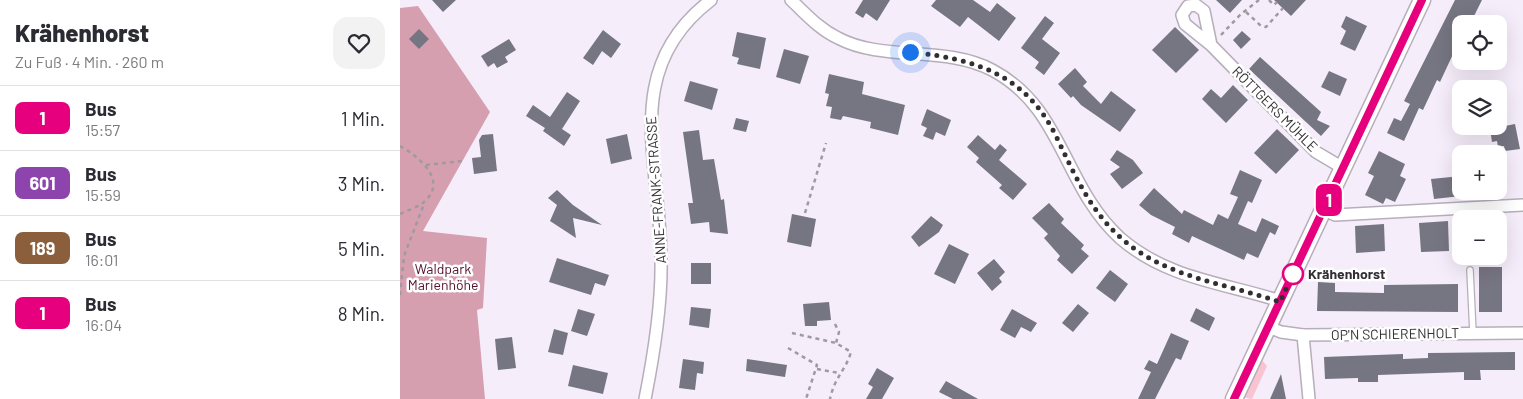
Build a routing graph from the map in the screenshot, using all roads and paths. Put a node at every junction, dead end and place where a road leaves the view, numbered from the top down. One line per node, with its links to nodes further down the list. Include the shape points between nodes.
1 (711, 0): 33 (street, ANNE-FRANK-STRASSE, via 694,14 671,44 661,62 652,99 651,129 662,261 656,335)
2 (1259, 0): 8 (path)
3 (1269, 0): 6 (path, via 1274,5)
4 (1422, 0): 14 (main road)
5 (794, 1): 22 (street, via 818,27 839,39 860,46 941,56 991,69 1015,84 1044,115 1081,190 1120,238 1189,277)
6 (1277, 2)
7 (1283, 8): 8 (path, via 1266,27 1260,26)
8 (1246, 12): 9 (path)
9 (1211, 45): 14 (street, RÖTTGERS MÜHLE, via 1316,152)
10 (826, 143): 18 (path)
11 (400, 146): 13 (path)
12 (462, 161): 13 (path)
13 (426, 165): 15 (path, via 433,183 431,194)
14 (1343, 168): 17 (main road)
15 (424, 202): 19 (path); 21 (path, via 404,256)
16 (1523, 205): 17 (street, via 1335,215)
17 (1324, 210): 22 (main road)
18 (805, 213)
19 (400, 214)
20 (1470, 270): 27 (lane)
21 (400, 295)
22 (1280, 302): 24 (main road)
23 (835, 324): 29 (path, via 839,328)
24 (1269, 327): 28 (street, OP'N SCHIERENHOLT); 36 (main road)
25 (1523, 332): 27 (street, OP'N SCHIERENHOLT)
26 (792, 333): 29 (path)
27 (1473, 333): 28 (street, OP'N SCHIERENHOLT)
28 (1304, 335): 37 (street)
29 (836, 343): 32 (path, via 851,352 845,368)
30 (788, 348): 31 (path, via 815,362)
31 (817, 369): 32 (path); 34 (path)
32 (839, 373): 35 (path)
33 (645, 399)
34 (806, 399)
35 (830, 399)
36 (1234, 399)
37 (1310, 399)

